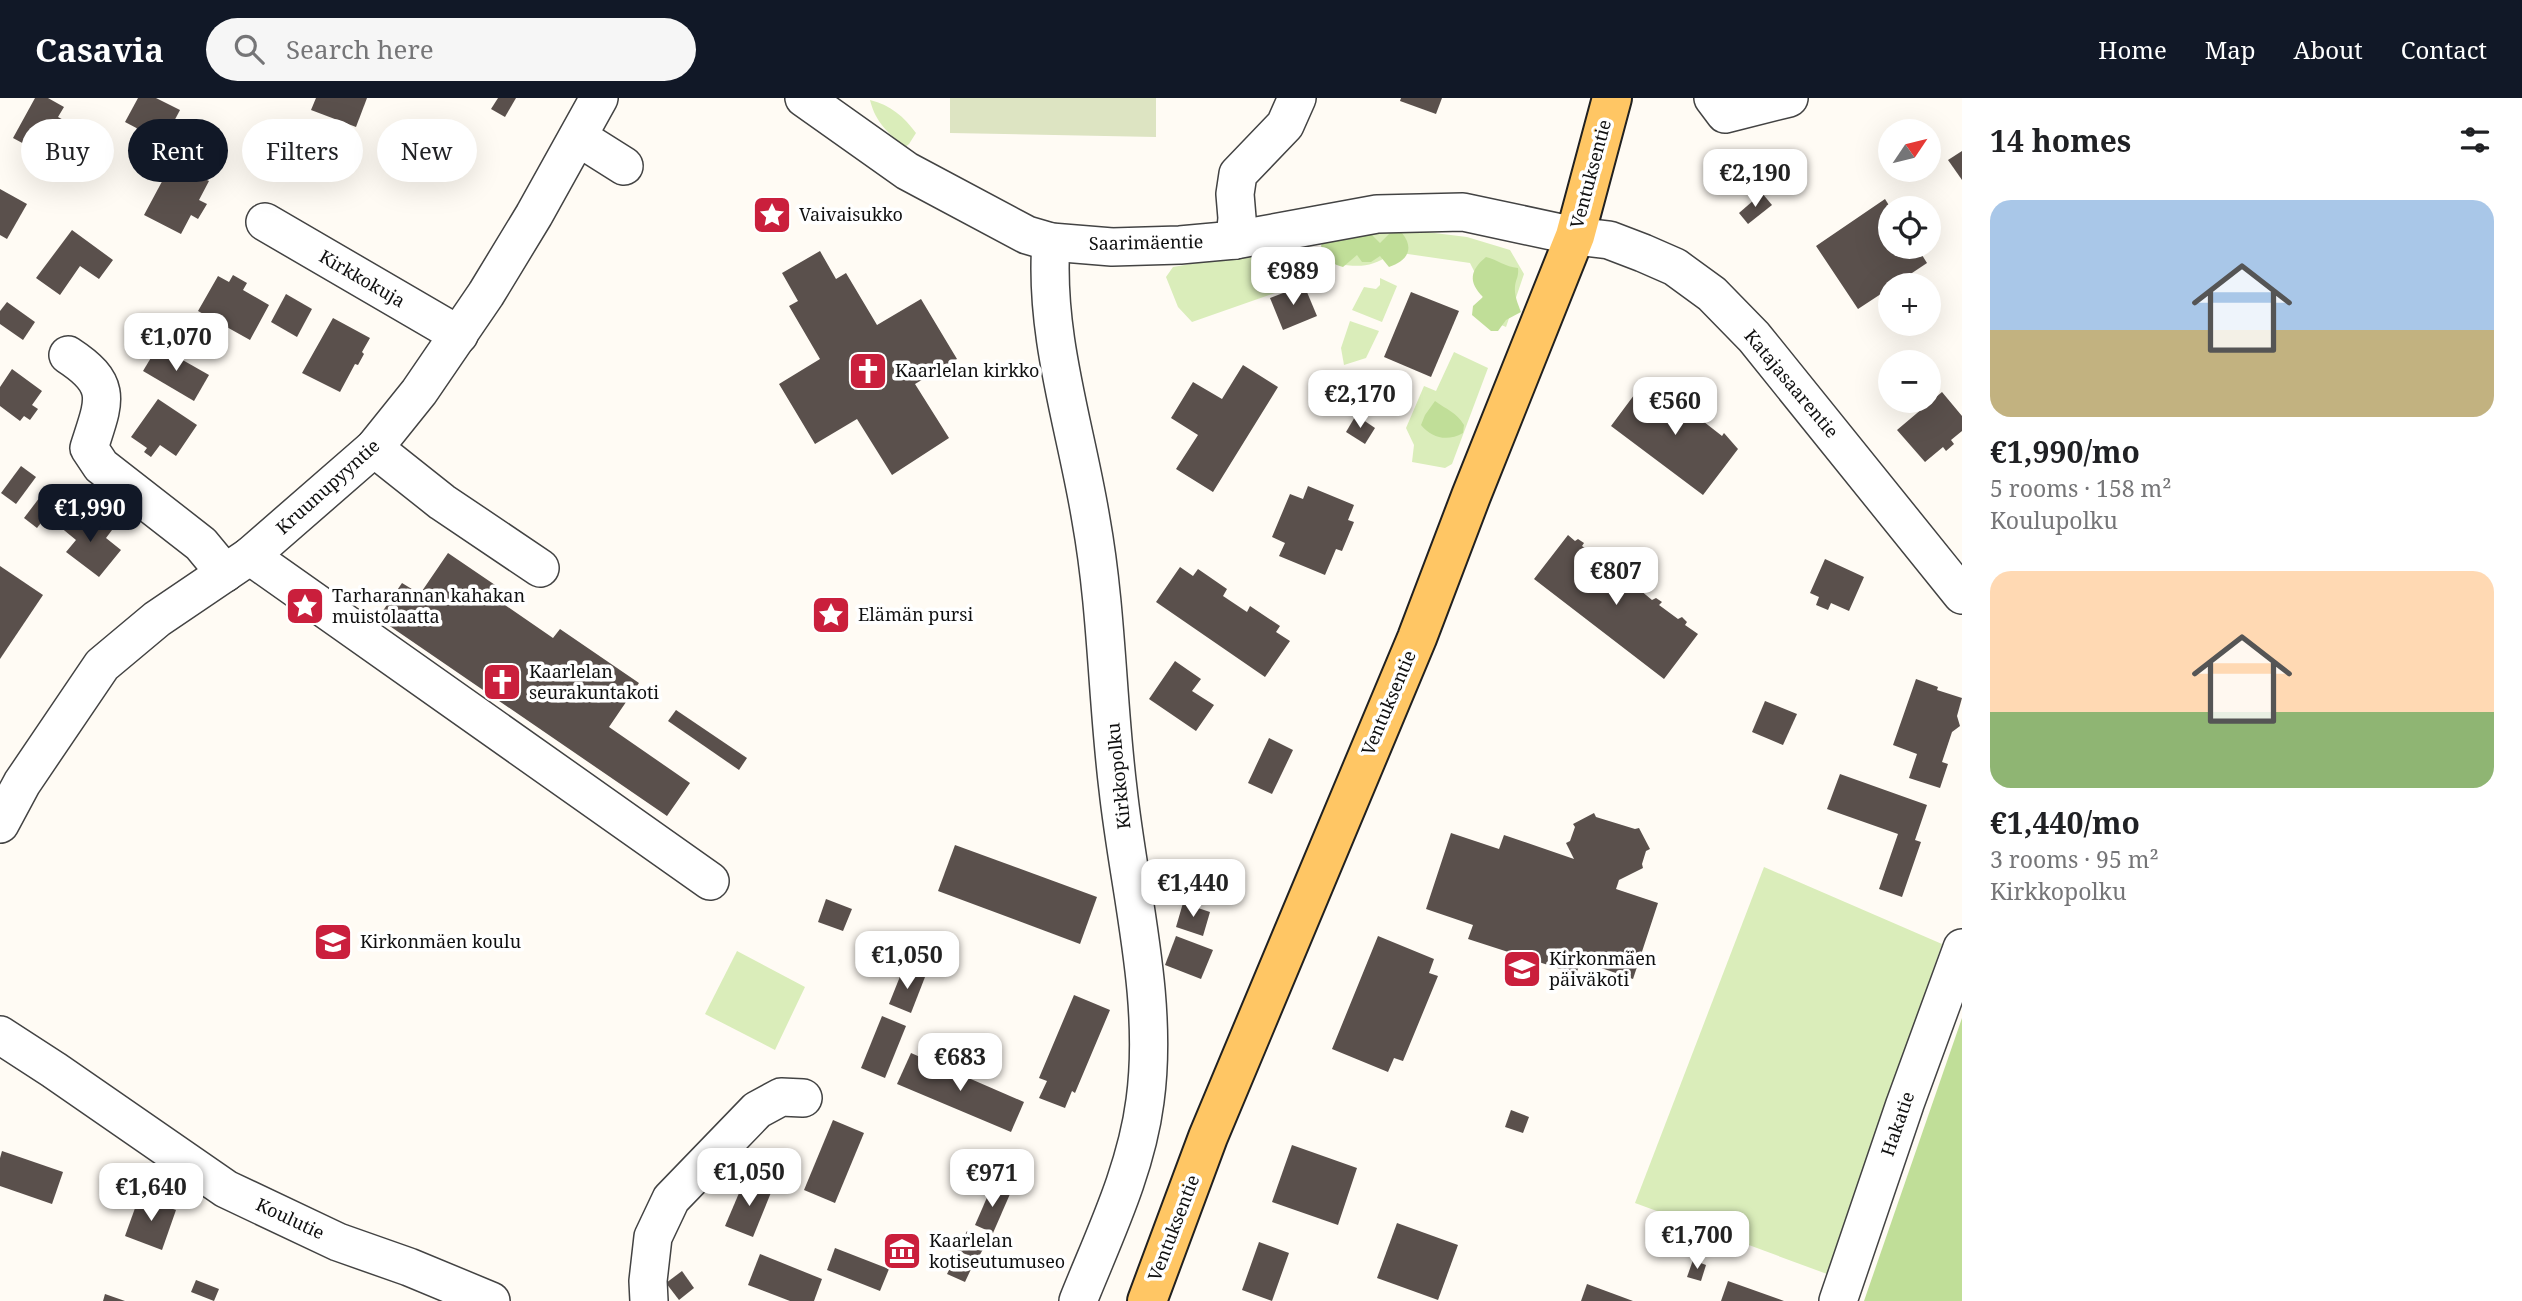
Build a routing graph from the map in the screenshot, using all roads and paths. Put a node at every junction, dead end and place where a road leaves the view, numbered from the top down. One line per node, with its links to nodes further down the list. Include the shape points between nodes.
1 (599, 98): 7 (street, Kruunupyyntie)
2 (1297, 98): 11 (street, via 1285,125 1238,174)
3 (1612, 98): 10 (main road, Ventuksentie)
4 (1713, 98): 5 (street, via 1726,114)
5 (1789, 98)
6 (825, 104): 12 (street, Saarimäentie, via 907,171 1027,235)
7 (578, 137): 8 (street); 13 (street, Kruunupyyntie)
8 (624, 166)
9 (265, 222): 13 (street, Kirkkokuja)
10 (1575, 236): 11 (street, Saarimäentie, via 1463,212 1377,215); 18 (street, Katajasaarentie, via 1609,240 1643,253 1675,267 1712,294 1754,337); 28 (main road, Ventuksentie, via 1417,638 1208,1137)
11 (1235, 240): 12 (street, Saarimäentie, via 1112,247)
12 (1051, 242): 27 (street, Kirkkopolku, via 1048,276 1054,327 1092,522 1105,620 1118,790 1135,899 1150,1054 1145,1104 1129,1175)
13 (459, 335): 15 (street, Kruunupyyntie)
14 (68, 355): 16 (street, via 85,366 103,396 89,448 101,466 201,544)
15 (374, 447): 16 (street, Kruunupyyntie); 17 (street, via 442,502)
16 (237, 565): 19 (street, Kruunupyyntie, via 157,619 103,665); 21 (street)
17 (540, 568)
18 (1962, 595)
19 (11, 776): 20 (street, Kruunupyyntie)
20 (0, 824)
21 (710, 881)
22 (1962, 948): 29 (street, Hakatie)
23 (0, 1035): 25 (street, Koulutie, via 226,1189 338,1242)
24 (803, 1098): 26 (street, via 781,1097 758,1110 671,1199 653,1237)
25 (489, 1301)
26 (649, 1301)
27 (1078, 1301)
28 (1147, 1301)
29 (1838, 1301)

